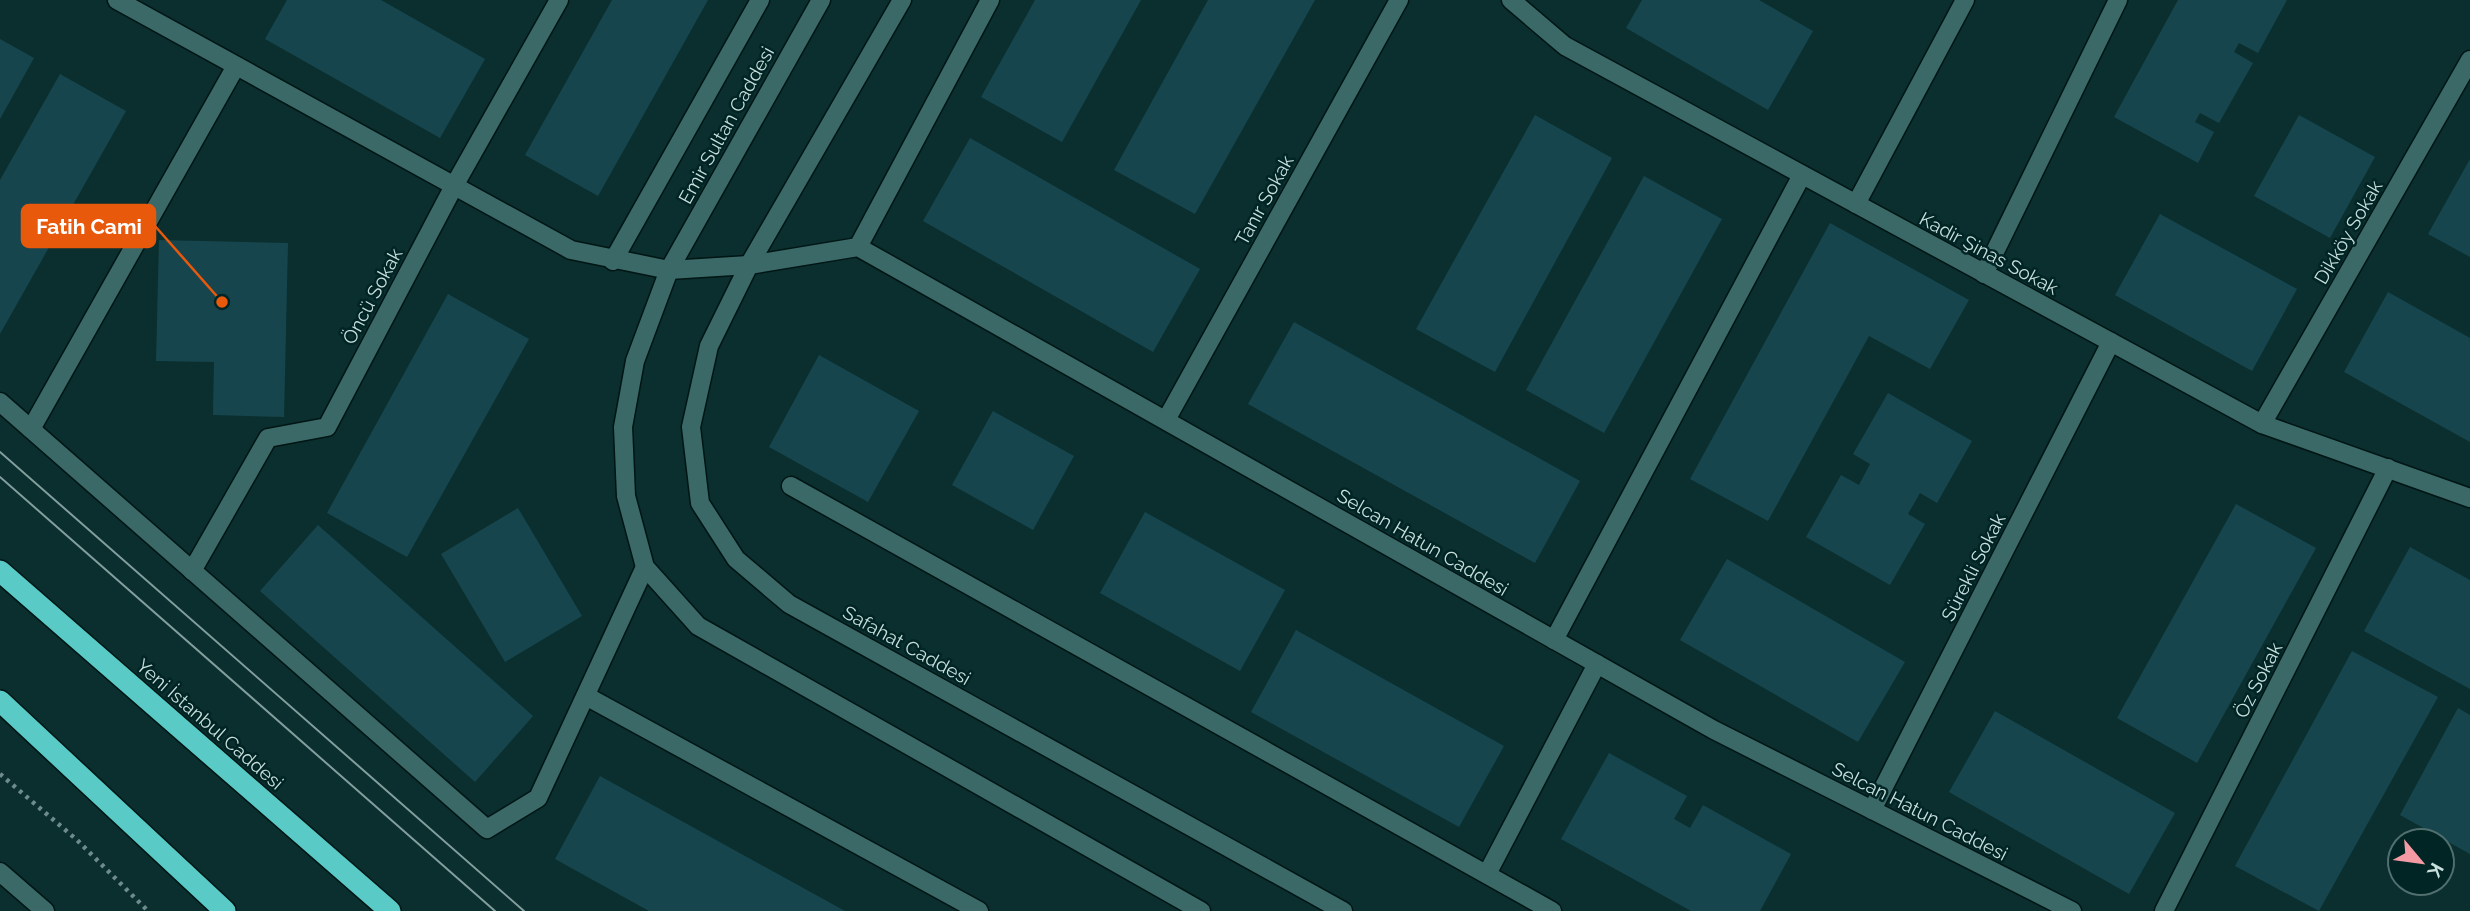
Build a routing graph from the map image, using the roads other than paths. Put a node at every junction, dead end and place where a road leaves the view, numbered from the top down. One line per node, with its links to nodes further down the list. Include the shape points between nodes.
1 (117, 0): 12 (street)
2 (760, 0): 17 (street)
3 (821, 0): 19 (street, Emir Sultan Caddesi)
4 (902, 0): 18 (street)
5 (990, 0): 16 (street)
6 (1399, 0): 23 (street, Tanır Sokak)
7 (1511, 0): 13 (street, Kadir Şinas Sokak, via 1565,46)
8 (1965, 0): 15 (street)
9 (2119, 0): 20 (street)
10 (556, 1): 14 (street, Öncü Sokak)
11 (2470, 61): 24 (street, Dikköy Sokak)
12 (236, 66): 14 (street); 25 (street)
13 (1802, 175): 15 (street, Kadir Şinas Sokak); 32 (street)
14 (454, 186): 17 (street, via 571,250); 31 (street, Öncü Sokak, via 327,428 268,438)
15 (1856, 204): 20 (street, Kadir Şinas Sokak)
16 (858, 247): 18 (street); 23 (street, Selcan Hatun Caddesi)
17 (613, 261): 19 (street)
18 (749, 265): 19 (street); 44 (street, Safahat Caddesi, via 709,346 691,428 700,503 736,559 789,604)
19 (669, 270): 29 (street, via 635,361 623,427 626,496)
20 (1984, 274): 21 (street, Kadir Şinas Sokak)
21 (2111, 342): 24 (street, Kadir Şinas Sokak); 36 (street, Sürekli Sokak)
22 (0, 402): 25 (street)
23 (1166, 421): 32 (street, Selcan Hatun Caddesi)
24 (2262, 424): 26 (street, Kadir Şinas Sokak)
25 (31, 429): 31 (street)
26 (2388, 468): 28 (street, Kadir Şinas Sokak); 47 (street, Öz Sokak)
27 (791, 486): 38 (street)
28 (2470, 498)
29 (645, 567): 34 (street); 43 (street, via 698,626)
30 (0, 571): 41 (highway, Yeni İstanbul Caddesi)
31 (192, 571): 34 (street, via 487,829 538,798)
32 (1554, 640): 33 (street, Selcan Hatun Caddesi)
33 (1597, 664): 36 (street, Selcan Hatun Caddesi); 38 (street)
34 (586, 696): 42 (street)
35 (0, 701): 40 (highway)
36 (1872, 810): 46 (street, Selcan Hatun Caddesi)
37 (0, 872): 39 (street)
38 (1487, 874): 45 (street)
39 (45, 911)
40 (225, 911)
41 (390, 911)
42 (979, 911)
43 (1201, 911)
44 (1343, 911)
45 (1552, 911)
46 (2072, 911)
47 (2164, 911)

